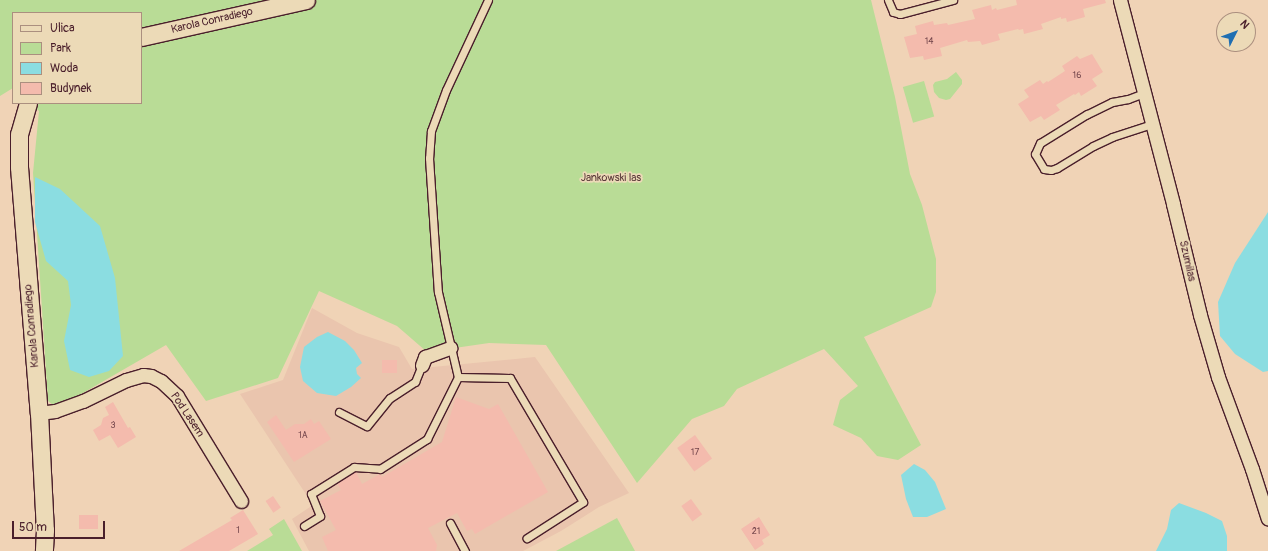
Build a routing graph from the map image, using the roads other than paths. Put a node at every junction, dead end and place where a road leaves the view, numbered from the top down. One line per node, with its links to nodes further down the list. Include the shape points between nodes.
1 (306, 0): 6 (street, Karola Conradiego)
2 (488, 0): 10 (lane, via 446,90 431,131 429,158 438,292)
3 (888, 0): 4 (lane, via 893,12 900,14)
4 (953, 0)
5 (1120, 0): 7 (street, Szumilas)
6 (142, 37)
7 (1144, 93): 9 (street, Szumilas); 9 (lane, via 1112,102 1087,114 1040,143 1035,154 1044,169 1050,170 1112,137)
8 (28, 104): 14 (street, Karola Conradiego, via 19,134 19,167)
9 (1152, 124): 16 (street, Szumilas, via 1218,377)
10 (450, 348): 11 (street, via 425,357); 12 (lane)
11 (422, 365): 13 (lane, via 415,382 390,398 367,426)
12 (458, 377): 18 (lane, via 427,439 380,469 354,466 311,494 320,516); 19 (lane, via 510,378 584,502)
13 (339, 412)
14 (39, 413): 15 (street, Pod Lasem, via 55,411 83,401 126,380 143,375 151,376 161,381 177,396); 20 (street, Karola Conradiego)
15 (241, 501)
16 (1268, 518)
17 (450, 523): 21 (lane)
18 (304, 526)
19 (527, 538)
20 (44, 551)
21 (465, 551)

